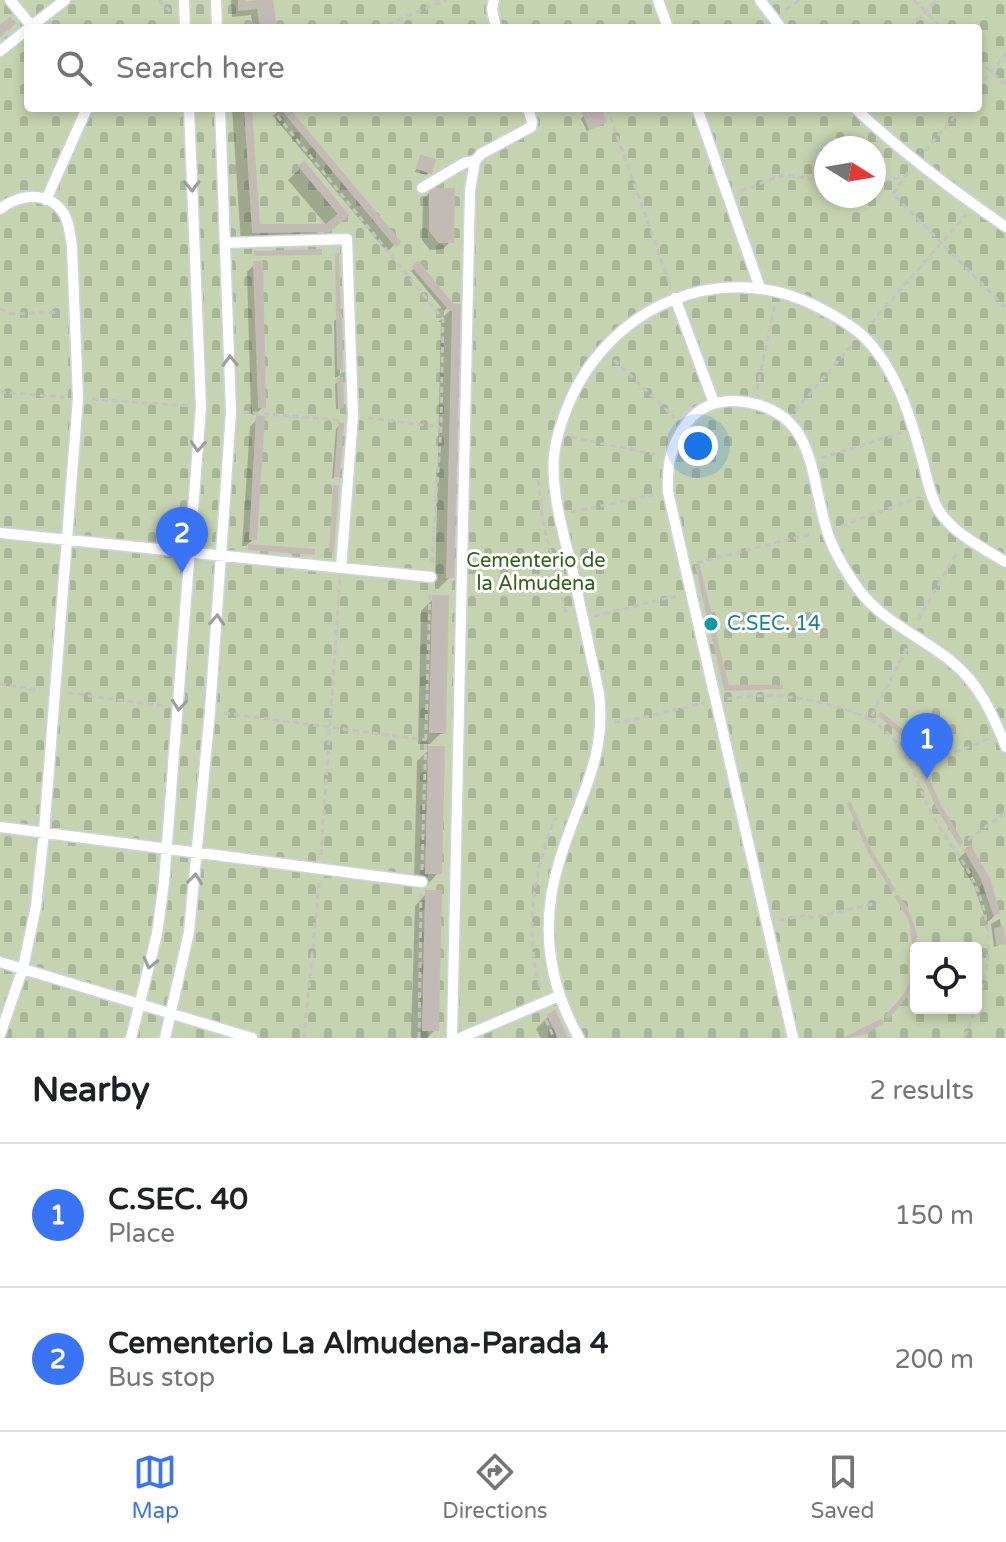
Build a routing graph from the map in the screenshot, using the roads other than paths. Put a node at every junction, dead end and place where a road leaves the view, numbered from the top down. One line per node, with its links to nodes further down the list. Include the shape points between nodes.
1 (11, 0): 8 (lane); 9 (lane)
2 (65, 0): 10 (lane)
3 (184, 0): 11 (lane)
4 (216, 0): 12 (lane)
5 (494, 0): 13 (lane)
6 (658, 0): 14 (lane)
7 (760, 0): 15 (lane)
8 (0, 10)
9 (27, 24)
10 (35, 24)
11 (185, 24)
12 (217, 24)
13 (495, 24)
14 (667, 24)
15 (778, 24)
16 (24, 33): 17 (lane)
17 (0, 51)
18 (85, 112): 26 (lane)
19 (189, 112): 35 (lane, one-way to 35, via 201,407)
20 (220, 112): 29 (lane)
21 (529, 112): 24 (lane, via 531,127)
22 (698, 112): 30 (lane)
23 (860, 112): 28 (lane, via 916,162)
24 (475, 161): 25 (lane); 55 (lane, via 470,191)
25 (422, 188)
26 (46, 200): 27 (lane, via 19,197); 34 (lane, via 63,212 72,247 78,398)
27 (0, 209)
28 (1006, 227)
29 (225, 243): 36 (lane, one-way to 29, via 232,408); 38 (lane, via 347,239 353,416)
30 (760, 288): 31 (lane, via 719,288); 37 (lane, via 802,299 861,335 892,376 931,493 945,518)
31 (675, 298): 32 (lane); 48 (lane, via 637,319 602,350 575,389 554,456 559,515 602,721 597,757 549,899 551,968)
32 (714, 403): 40 (lane, via 754,404 788,420 804,441 835,552 862,594 965,674 986,703); 58 (lane, via 684,426 669,458 668,492)
33 (0, 533): 34 (lane)
34 (69, 539): 35 (lane); 42 (lane)
35 (190, 552): 36 (lane); 43 (lane, one-way to 43)
36 (222, 556): 38 (lane); 44 (lane, one-way to 36)
37 (1006, 562)
38 (341, 568): 39 (lane)
39 (431, 577)
40 (1006, 747)
41 (0, 827): 42 (lane)
42 (44, 832): 43 (lane); 47 (lane)
43 (165, 848): 44 (lane); 49 (lane, one-way to 49, via 157,934)
44 (197, 853): 45 (lane); 50 (lane, one-way to 44, via 189,932)
45 (422, 882)
46 (0, 962): 47 (lane)
47 (23, 968): 49 (lane); 51 (lane)
48 (559, 996): 56 (lane); 57 (lane)
49 (140, 1004): 50 (lane); 52 (lane)
50 (170, 1014): 53 (lane); 54 (lane)
51 (0, 1035)
52 (131, 1038)
53 (165, 1038)
54 (252, 1038)
55 (452, 1038)
56 (460, 1038)
57 (579, 1038)
58 (793, 1038)

